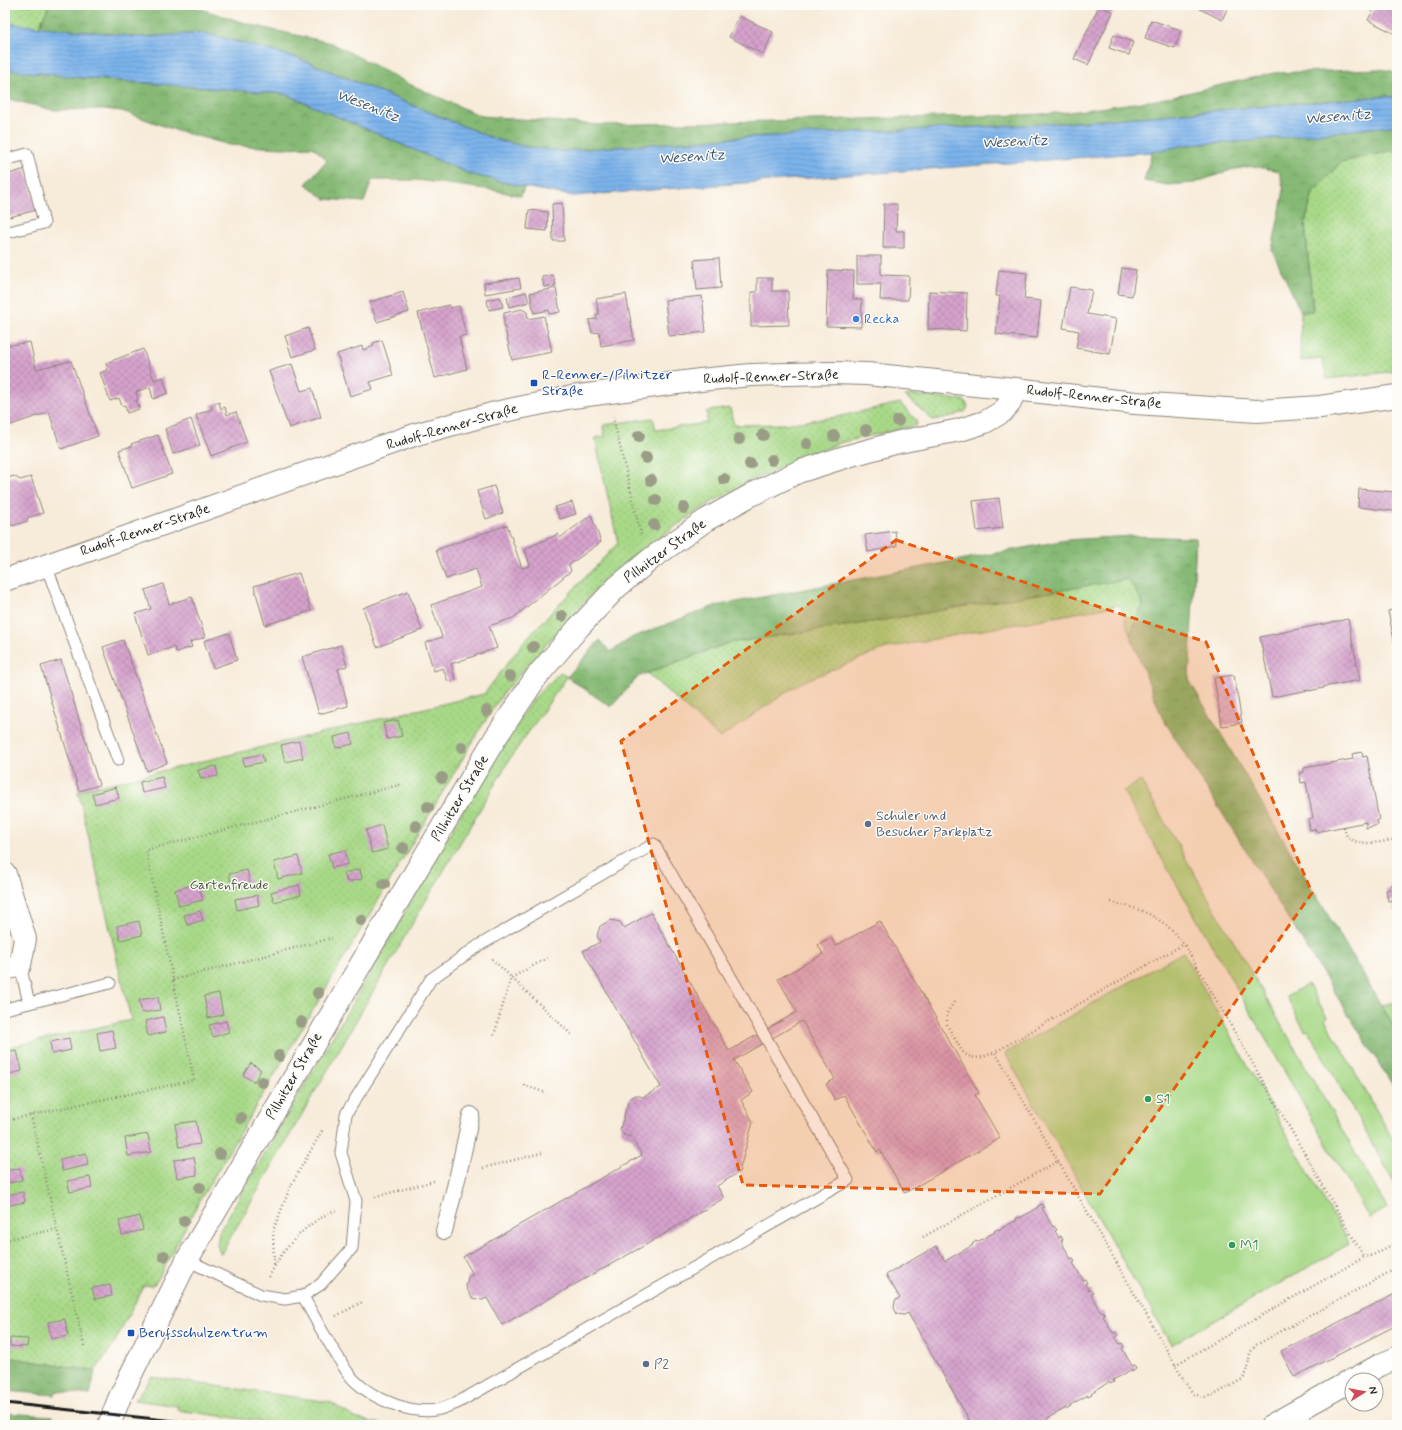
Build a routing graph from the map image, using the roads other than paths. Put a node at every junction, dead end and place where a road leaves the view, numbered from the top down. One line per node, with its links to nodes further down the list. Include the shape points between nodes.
1 (5, 160): 2 (lane, via 27,154 44,223)
2 (5, 233)
3 (1015, 389): 4 (street, Rudolf-Renner-Straße, via 1135,403 1257,411 1320,407); 5 (street, Rudolf-Renner-Straße, via 867,374 831,373 751,375 572,397 495,413 417,434); 15 (street, Pillnitzer Straße, via 1010,403 1002,412 985,422 848,456 798,472 751,495 706,520 652,558 617,587 578,627 537,676 496,737)
4 (1397, 396)
5 (46, 565): 6 (street, Rudolf-Renner-Straße); 7 (lane)
6 (5, 580)
7 (118, 760)
8 (5, 874): 9 (street, via 25,939)
9 (12, 967): 11 (lane)
10 (110, 983): 11 (lane)
11 (29, 1003): 12 (lane)
12 (5, 1008)
13 (470, 1115): 14 (street)
14 (444, 1231)
15 (186, 1260): 16 (lane, via 261,1295 285,1299); 20 (street, Pillnitzer Straße)
16 (303, 1296): 16 (lane, via 319,1327 356,1382 386,1402 405,1408 439,1409 458,1403 848,1180 654,844 478,946 431,980 346,1114 341,1153 356,1202 352,1248 321,1284)
17 (1397, 1358): 18 (street)
18 (1367, 1372)
19 (1344, 1384): 21 (street)
20 (109, 1425)
21 (1272, 1425)

